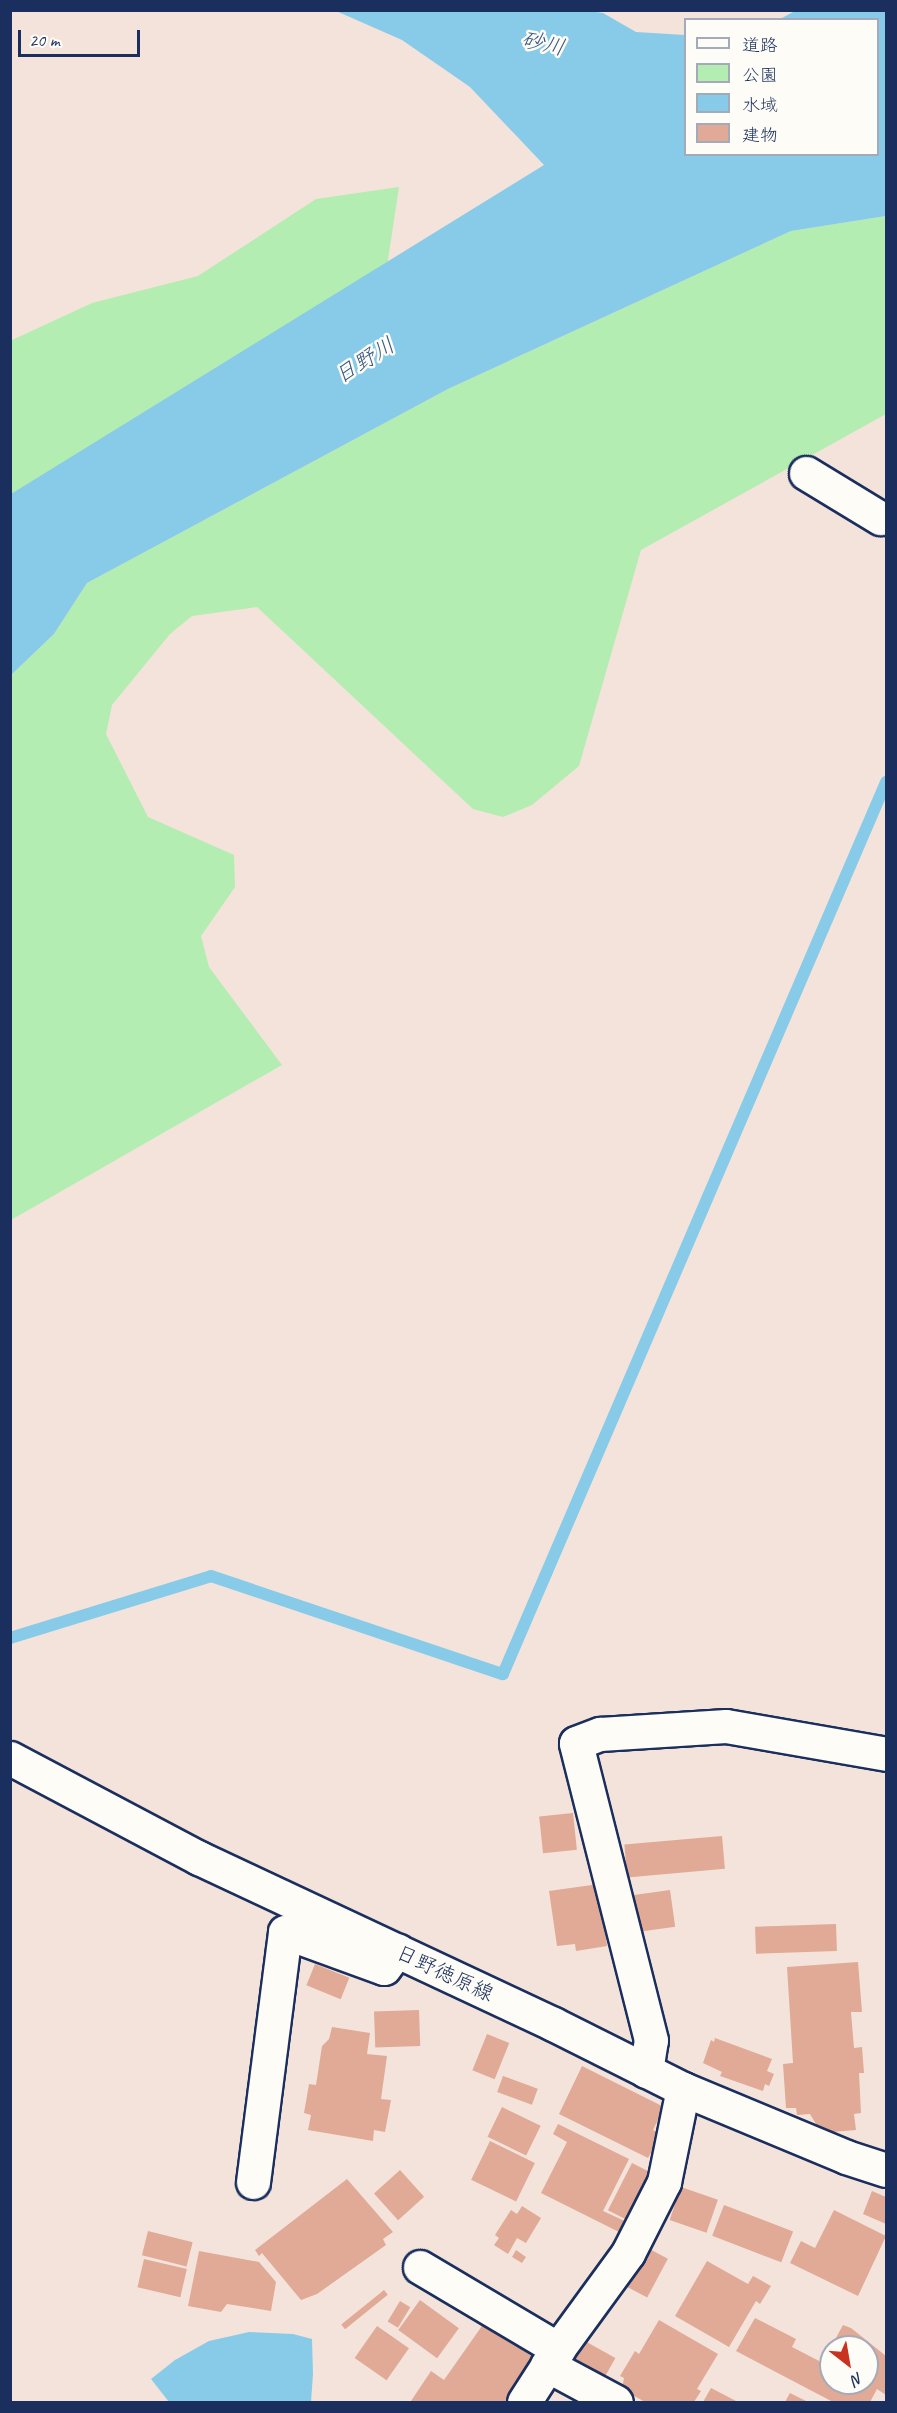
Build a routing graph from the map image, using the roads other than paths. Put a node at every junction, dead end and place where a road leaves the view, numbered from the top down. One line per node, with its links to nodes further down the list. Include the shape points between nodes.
1 (806, 473): 2 (street)
2 (880, 518)
3 (886, 1754): 6 (street, via 726,1726 600,1734 576,1743 651,2040)
4 (10, 1758): 5 (street, 日野徳原線, via 199,1858)
5 (397, 1950): 6 (street, 日野徳原線); 9 (street, via 384,1968 285,1932)
6 (646, 2071): 7 (street, 日野徳原線)
7 (683, 2089): 8 (street, 日野徳原線); 11 (street, via 664,2182 628,2253)
8 (886, 2170)
9 (254, 2182)
10 (420, 2267): 11 (street)
11 (553, 2357): 12 (street); 13 (street)
12 (524, 2403)
13 (616, 2403)

